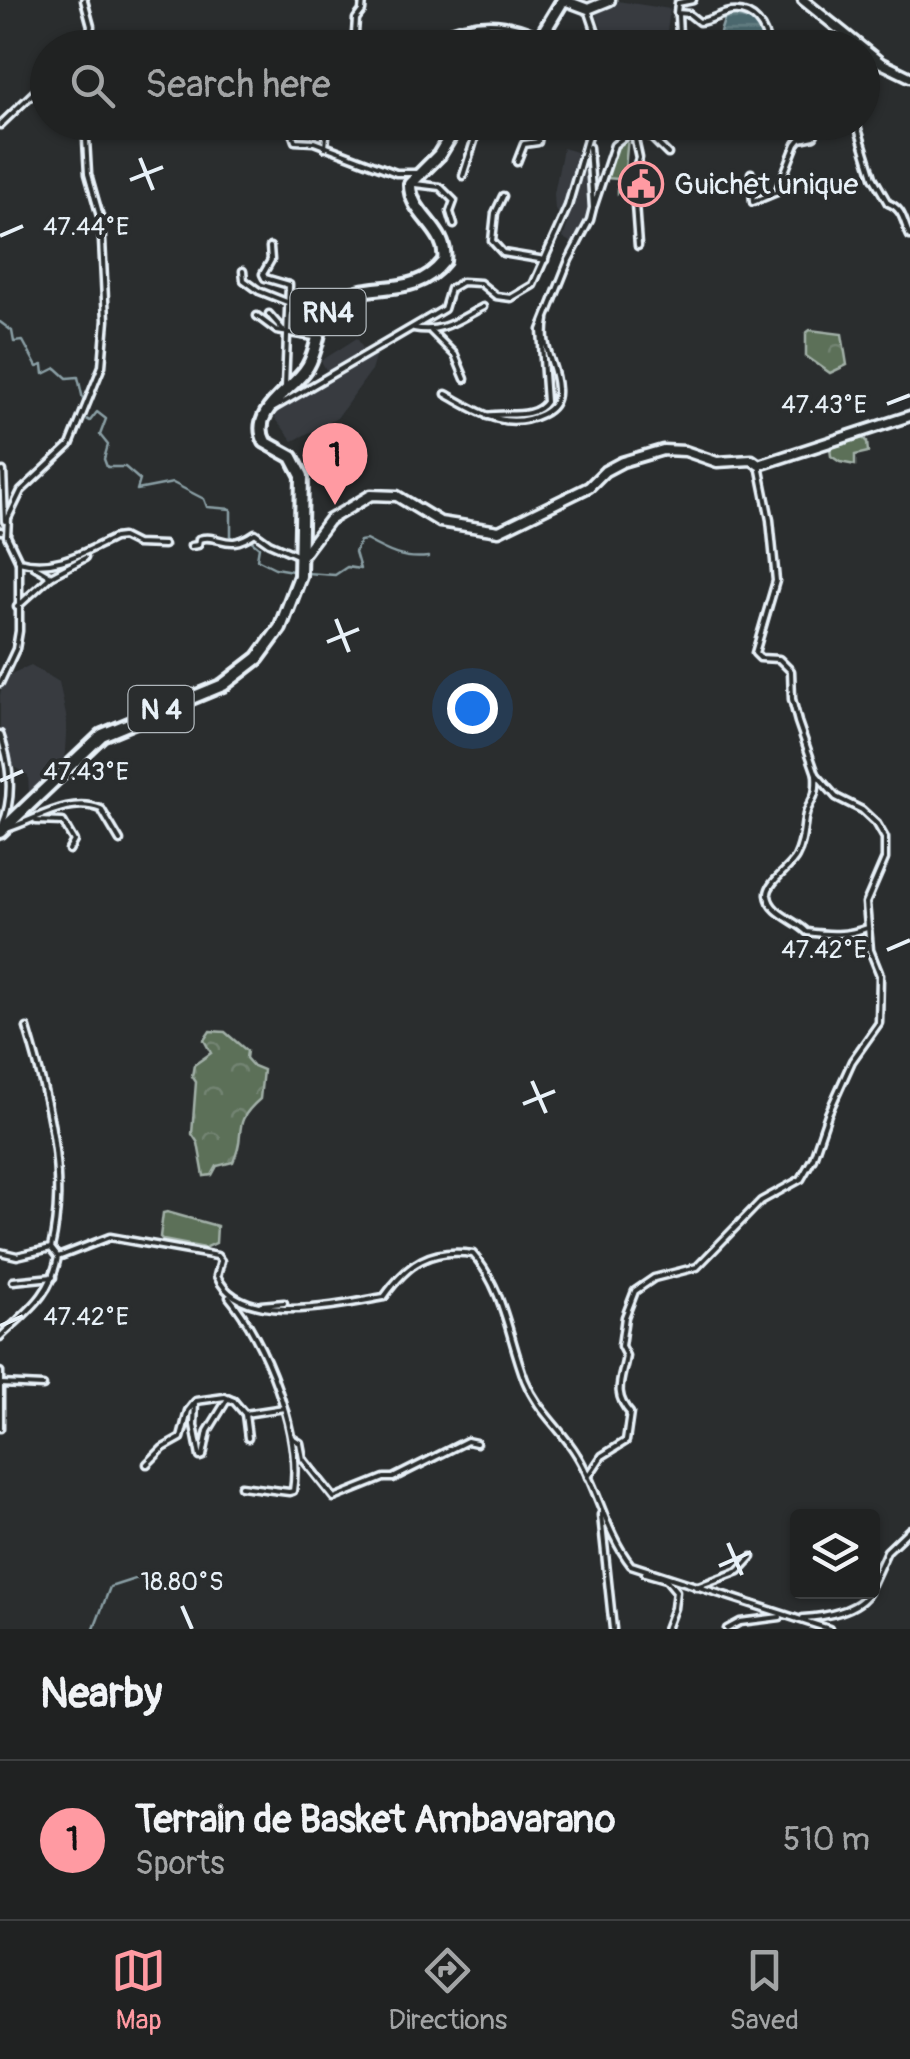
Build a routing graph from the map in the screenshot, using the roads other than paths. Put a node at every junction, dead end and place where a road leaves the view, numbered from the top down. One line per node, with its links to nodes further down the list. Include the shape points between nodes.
1 (84, 0): 10 (street)
2 (363, 0): 11 (street)
3 (610, 0): 7 (street)
4 (692, 0): 8 (street, via 678,3)
5 (803, 0): 19 (street)
6 (565, 2): 7 (street); 15 (main road)
7 (588, 9): 16 (street)
8 (678, 13): 17 (street); 18 (street, via 699,22 744,13)
9 (468, 26): 12 (street); 13 (street); 14 (street, via 510,22)
10 (90, 30)
11 (355, 30)
12 (455, 30)
13 (464, 30)
14 (528, 30)
15 (543, 30)
16 (595, 30)
17 (680, 30)
18 (764, 30)
19 (837, 30)
20 (880, 62): 21 (street)
21 (910, 78)
22 (30, 96): 23 (street)
23 (0, 125)
24 (86, 140): 67 (street, via 101,220 102,366 74,438 22,491)
25 (294, 140): 36 (street)
26 (325, 140): 36 (street)
27 (448, 140): 41 (main road)
28 (474, 140): 40 (street)
29 (538, 140): 38 (street, via 524,144)
30 (620, 140): 43 (street)
31 (636, 140): 46 (street)
32 (654, 140): 37 (street)
33 (799, 140): 39 (street, via 771,197 753,202)
34 (862, 140): 45 (street, via 873,177)
35 (588, 142): 43 (street); 48 (street)
36 (324, 148): 41 (street)
37 (668, 154)
38 (518, 162)
39 (751, 173)
40 (463, 176)
41 (414, 179): 44 (street, via 440,187 454,200); 58 (main road, RN4, via 413,202 442,242 444,261 422,281 336,302)
42 (503, 196): 48 (street, via 492,240 502,253)
43 (593, 208): 54 (street)
44 (454, 224)
45 (910, 236)
46 (638, 246)
47 (270, 248): 50 (street, via 272,260 263,274 288,285)
48 (546, 260): 55 (street, via 533,285 511,298 462,282 450,289 444,309)
49 (242, 271): 50 (street, via 260,292)
50 (287, 302): 57 (street)
51 (483, 307): 56 (street)
52 (269, 314): 57 (street)
53 (257, 316): 57 (street)
54 (547, 316): 63 (street, via 540,337 546,402 533,412); 63 (street, via 544,344 557,386 554,404 517,422)
55 (412, 328): 56 (street); 62 (street)
56 (431, 332): 59 (street)
57 (286, 333): 58 (street); 60 (street)
58 (318, 338): 60 (main road, RN4, via 309,366)
59 (466, 379)
60 (285, 391): 62 (main road, RN4)
61 (446, 394): 63 (street)
62 (266, 413): 72 (main road, via 262,438 300,470)
63 (487, 416)
64 (910, 416): 65 (street)
65 (759, 465): 72 (street, via 663,450 622,462 588,487 499,530 440,522 397,496 371,495 329,520); 82 (street, via 776,581 755,653 779,658 791,671 795,710)
66 (3, 471): 67 (street)
67 (7, 525): 69 (street)
68 (0, 530): 69 (street)
69 (7, 536): 74 (street)
70 (164, 544): 75 (street, via 114,538 62,562)
71 (192, 546): 72 (street, via 204,537 226,544 255,533)
72 (302, 556): 84 (main road, N 4, via 280,628 250,666 203,696 102,735)
73 (85, 558): 76 (street)
74 (19, 561): 75 (street); 77 (street)
75 (33, 565): 76 (street)
76 (52, 576): 77 (street)
77 (17, 607): 78 (street, via 18,643)
78 (0, 683)
79 (0, 734): 81 (street)
80 (0, 745): 81 (street)
81 (6, 751): 84 (street, via 8,799)
82 (816, 774): 87 (street, via 885,838 886,858 866,903); 87 (street, via 818,792 796,860 769,896 778,912 807,932 848,936)
83 (30, 822): 84 (street); 85 (street, via 58,808 91,805 101,809); 86 (street, via 64,822 74,841)
84 (0, 831)
85 (120, 841)
86 (69, 850)
87 (867, 928): 110 (street, via 880,974 879,1023 852,1061 814,1158 801,1179 761,1201 697,1267 654,1278 635,1291 620,1346 626,1356 618,1391 630,1426 626,1441 602,1456)
88 (28, 1028): 89 (street, via 50,1108 58,1208)
89 (51, 1248): 90 (street, via 17,1256); 91 (street)
90 (0, 1252)
91 (58, 1257): 92 (street); 94 (street, via 110,1236 217,1256)
92 (54, 1277): 93 (street); 97 (street, via 46,1294)
93 (13, 1281)
94 (226, 1294): 96 (street); 103 (street, via 262,1346)
95 (284, 1303): 96 (street)
96 (256, 1306): 110 (street, via 384,1297 403,1272 440,1252 473,1254 490,1274 541,1412)
97 (0, 1337)
98 (0, 1372): 99 (street)
99 (1, 1384): 100 (street); 105 (street)
100 (43, 1386)
101 (195, 1402): 102 (street); 102 (street, via 200,1457 216,1417 227,1400); 109 (street, via 181,1438)
102 (234, 1402): 104 (street)
103 (284, 1408): 104 (street); 107 (street)
104 (246, 1414): 106 (street)
105 (0, 1428)
106 (248, 1438)
107 (292, 1438): 108 (street, via 334,1498 467,1441); 111 (street, via 293,1491)
108 (476, 1443)
109 (147, 1464)
110 (588, 1476): 112 (street)
111 (241, 1486)
112 (602, 1514): 116 (street); 121 (street)
113 (910, 1528): 115 (street)
114 (752, 1557): 117 (street, via 739,1571)
115 (880, 1566)
116 (637, 1568): 117 (street); 122 (street, via 676,1590)
117 (696, 1587): 119 (street)
118 (866, 1599): 120 (street, via 821,1617)
119 (784, 1616): 120 (street); 123 (street)
120 (798, 1618): 124 (street)
121 (613, 1629)
122 (666, 1629)
123 (727, 1629)
124 (829, 1629)

